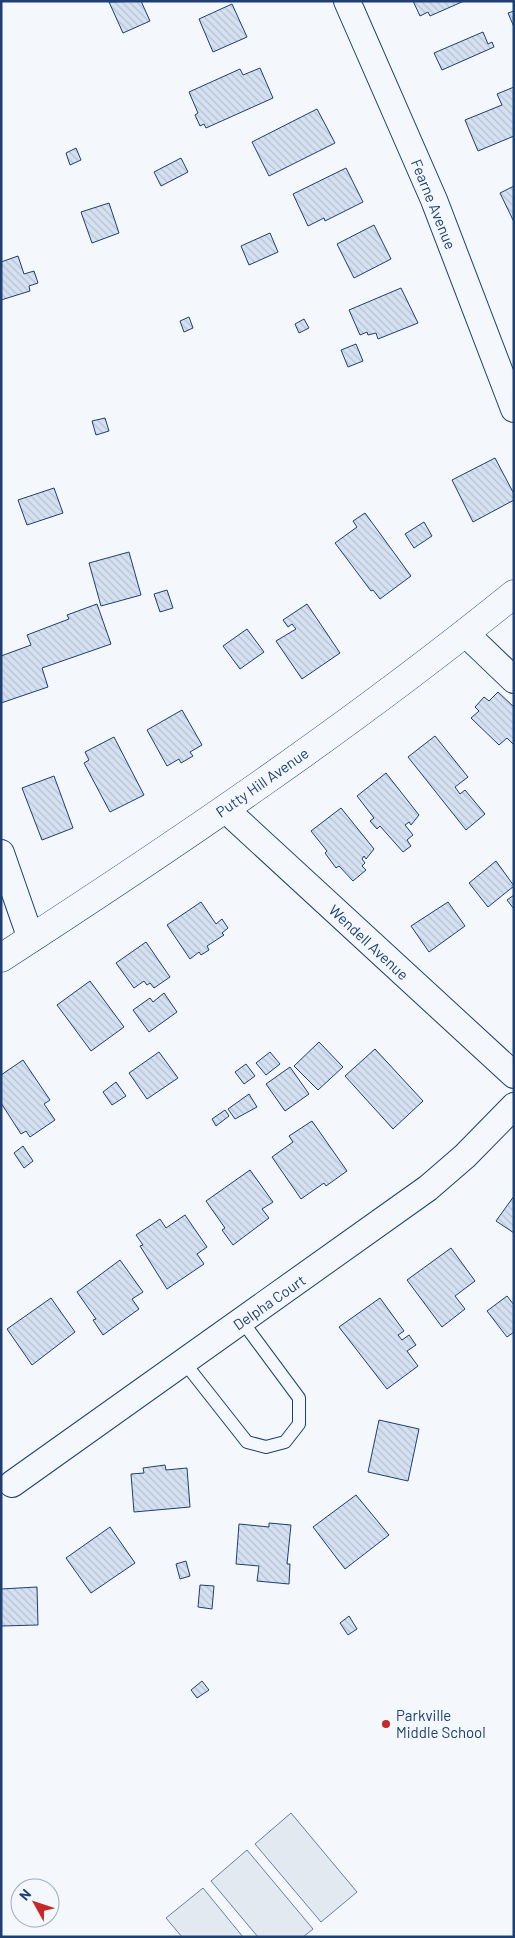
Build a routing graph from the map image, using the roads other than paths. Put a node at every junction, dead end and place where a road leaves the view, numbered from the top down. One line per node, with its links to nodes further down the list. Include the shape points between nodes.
1 (347, 1): 2 (street, Fearne Avenue, via 434,200)
2 (514, 408)
3 (514, 594): 4 (main road, Putty Hill Avenue)
4 (465, 633): 5 (street); 6 (main road, Putty Hill Avenue)
5 (514, 680)
6 (225, 809): 8 (main road, Putty Hill Avenue); 10 (street, Wendell Avenue)
7 (1, 853): 8 (street)
8 (31, 938): 9 (main road, Putty Hill Avenue)
9 (1, 958)
10 (514, 1075)
11 (514, 1106): 12 (street, Delpha Court, via 428,1188)
12 (242, 1321): 13 (street, Delpha Court); 13 (lane, via 299,1398 299,1424 285,1442 266,1447 247,1442)
13 (184, 1362): 14 (street, Delpha Court)
14 (12, 1484)

